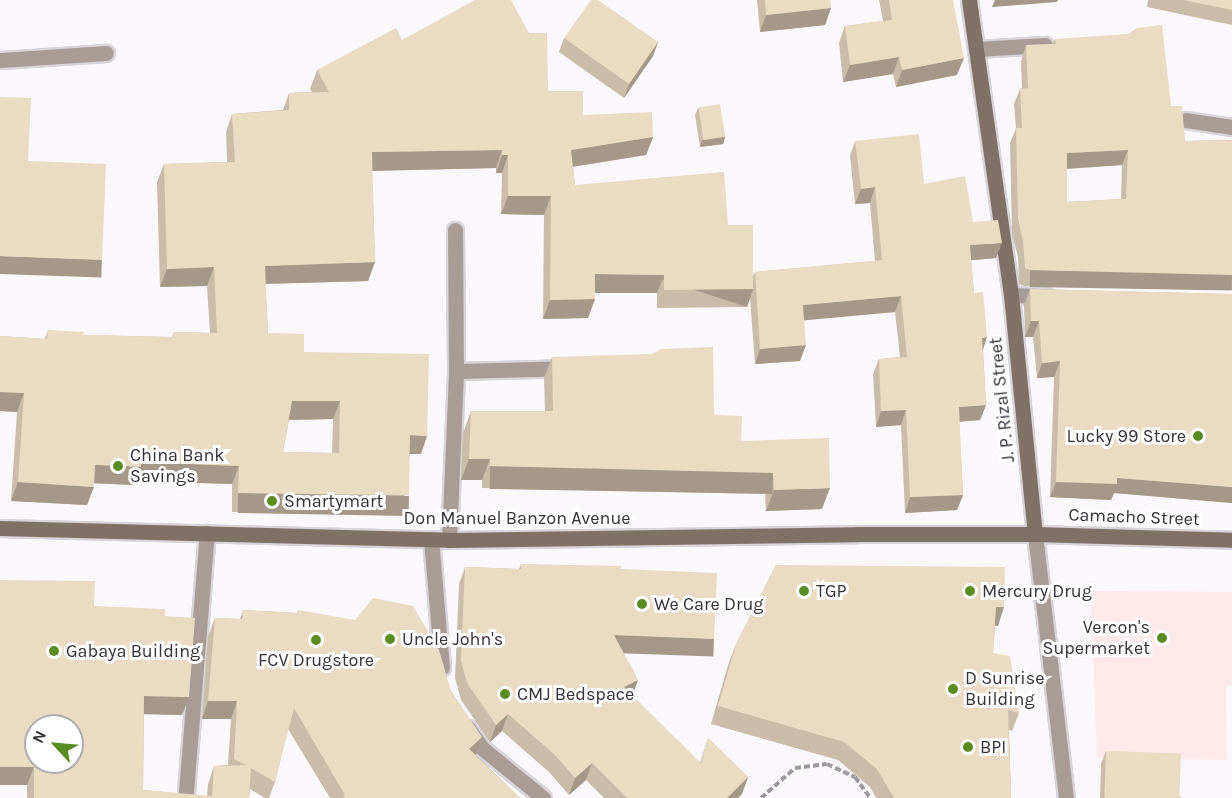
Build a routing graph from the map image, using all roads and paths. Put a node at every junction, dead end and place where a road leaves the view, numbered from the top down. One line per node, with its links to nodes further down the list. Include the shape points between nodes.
1 (969, 0): 3 (main road, J. P. Rizal Street)
2 (1066, 44): 3 (street)
3 (976, 49): 9 (main road, J. P. Rizal Street)
4 (106, 52): 5 (street)
5 (0, 60)
6 (1186, 120): 7 (street)
7 (1232, 127)
8 (455, 230): 12 (street)
9 (1011, 295): 10 (street); 15 (main road, J. P. Rizal Street)
10 (1058, 296)
11 (585, 368): 12 (street)
12 (456, 371): 17 (street)
13 (0, 528): 14 (main road, Don Manuel Banzon Avenue)
14 (207, 533): 16 (main road, Don Manuel Banzon Avenue); 21 (street)
15 (1035, 534): 17 (main road, Don Manuel Banzon Avenue); 18 (main road, Camacho Street); 25 (street, J. P. Rizal Street)
16 (431, 539): 17 (main road, Don Manuel Banzon Avenue); 19 (street, via 440,658)
17 (449, 540)
18 (1232, 540)
19 (446, 681)
20 (459, 714): 22 (street, via 482,748)
21 (186, 792)
22 (543, 798)
23 (760, 798): 24 (path, via 795,768 827,764 855,777)
24 (870, 798)
25 (1066, 798)

